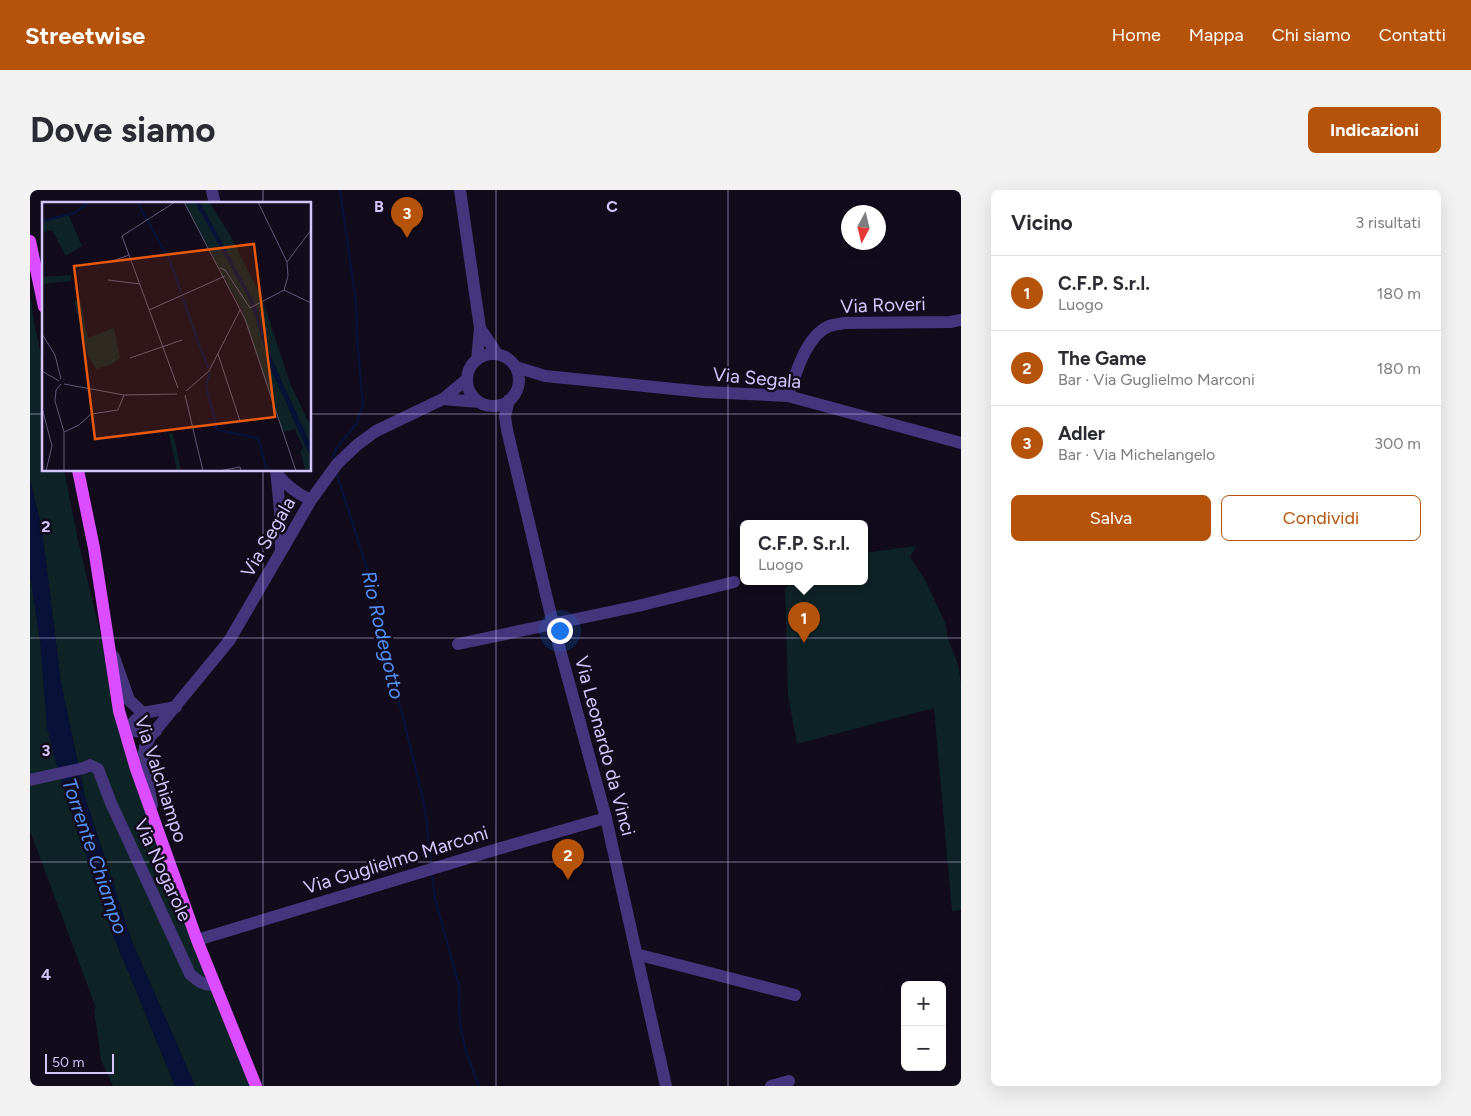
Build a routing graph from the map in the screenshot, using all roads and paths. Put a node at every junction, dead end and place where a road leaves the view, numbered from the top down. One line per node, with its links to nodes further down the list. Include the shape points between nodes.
1 (460, 190): 5 (street)
2 (30, 241): 3 (main road)
3 (42, 298)
4 (961, 320): 12 (street, Via Roveri, via 844,323 828,327 808,346)
5 (480, 328): 6 (street, Via Segala); 7 (street)
6 (498, 354): 7 (street); 8 (street, Via Segala)
7 (477, 360): 10 (street, Via Segala)
8 (516, 367): 9 (street, Via Segala); 11 (street)
9 (545, 376): 11 (street, Via Segala); 12 (street, Via Segala, via 704,392)
10 (467, 379): 13 (street, Via Segala); 15 (street, via 472,396)
11 (518, 387): 14 (street)
12 (788, 396): 17 (street, Via Segala)
13 (443, 399): 15 (street); 20 (street, Via Segala, via 376,431 356,445 337,464)
14 (509, 400): 15 (street, via 504,404); 16 (street, Via Leonardo da Vinci, via 505,416)
15 (484, 404): 16 (street, Via Leonardo da Vinci)
16 (507, 430): 23 (street, Via Leonardo da Vinci)
17 (961, 443)
18 (78, 471): 24 (main road, Via Valchiampo)
19 (276, 472): 20 (street, via 286,486); 21 (street)
20 (311, 500): 21 (street, Via Segala)
21 (281, 549): 26 (street, Via Segala, via 229,641)
22 (734, 582): 23 (street)
23 (553, 624): 25 (street); 31 (street, Via Leonardo da Vinci)
24 (108, 637): 27 (street, via 129,700); 28 (main road, Via Valchiampo)
25 (458, 644)
26 (176, 706): 27 (street); 29 (street, Via Segala)
27 (143, 714): 28 (street)
28 (125, 730): 29 (street); 32 (main road, Via Valchiampo)
29 (156, 731): 32 (street, Via Segala, via 145,747 143,757)
30 (35, 779): 35 (street, Via Nogarole, via 90,765 98,770 190,974 202,984)
31 (606, 818): 33 (street, Via Guglielmo Marconi); 34 (street, Via Leonardo da Vinci)
32 (154, 820): 33 (main road, Via Valchiampo)
33 (197, 940): 35 (main road, Via Valchiampo)
34 (636, 954): 36 (street); 39 (street, Via Leonardo da Vinci)
35 (215, 984): 38 (main road, Via Valchiampo)
36 (795, 996)
37 (789, 1081): 40 (street)
38 (256, 1086)
39 (666, 1086)
40 (771, 1086)

